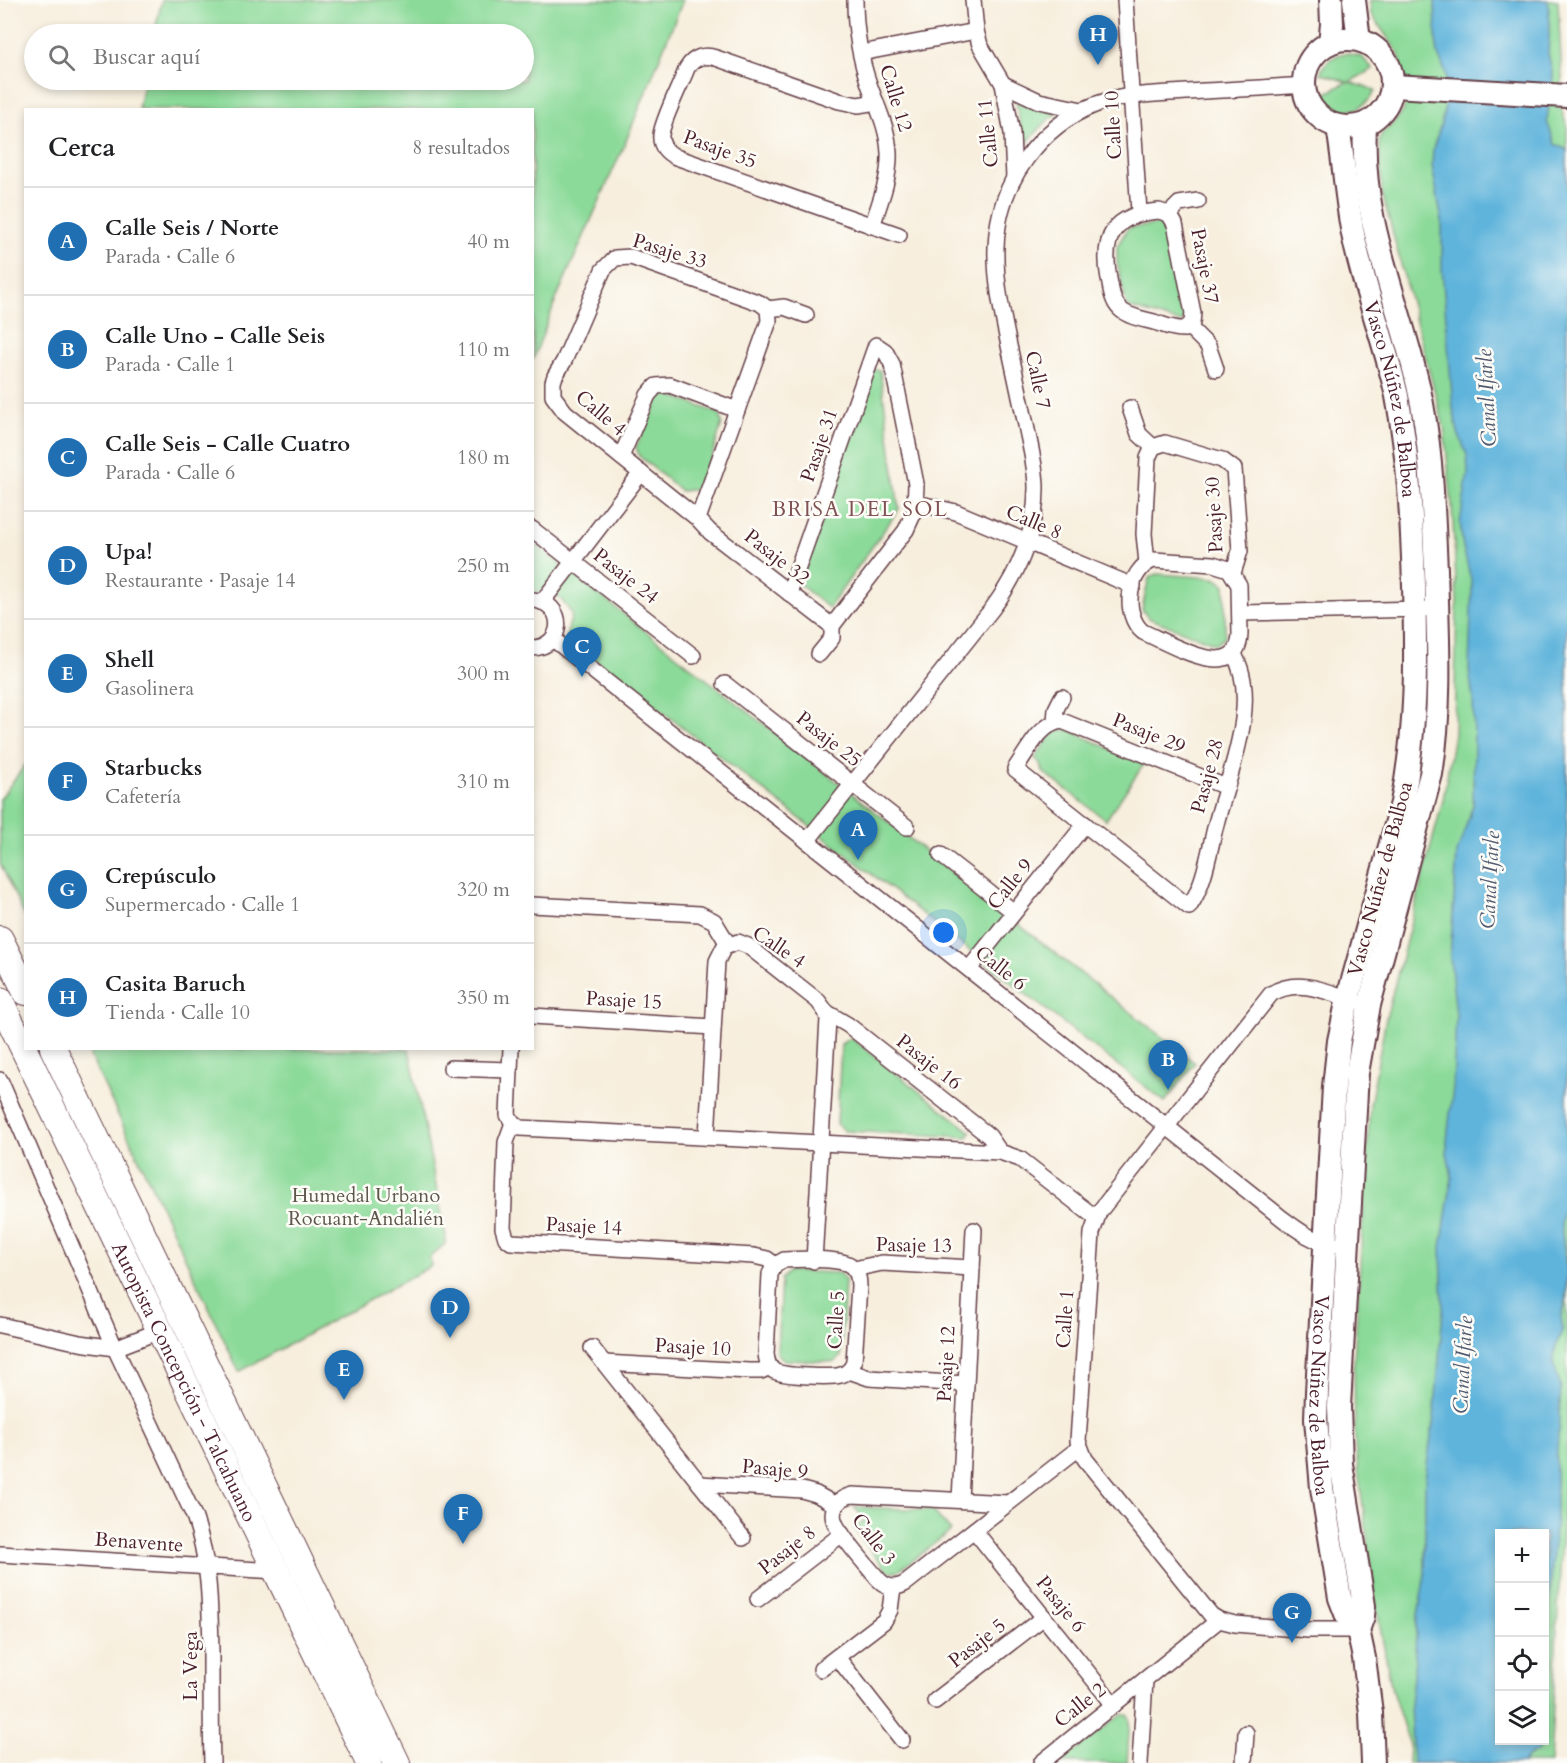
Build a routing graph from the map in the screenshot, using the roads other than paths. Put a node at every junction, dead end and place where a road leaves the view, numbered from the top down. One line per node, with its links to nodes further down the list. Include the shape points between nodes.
1 (855, 0): 9 (street, Calle 12)
2 (973, 0): 6 (street, Calle 11)
3 (1125, 0): 14 (street, Calle 10)
4 (1331, 0): 8 (street)
5 (1354, 0): 7 (street)
6 (976, 31): 9 (street, Calle 12); 10 (street, Calle 11)
7 (1359, 40): 8 (street); 12 (street, via 1384,57)
8 (1330, 43): 11 (street, via 1310,60)
9 (861, 53): 15 (street, Calle 12)
10 (1003, 84): 16 (street, Calle 11, via 1039,101); 19 (street, Calle 11, via 1012,133)
11 (1304, 85): 14 (street, Calle 7); 18 (street, via 1314,112)
12 (1393, 86): 13 (street); 17 (street, via 1382,112)
13 (1563, 96)
14 (1133, 97): 16 (street, Calle 7); 21 (street, Calle 10)
15 (876, 102): 23 (street, Calle 12, via 886,128 889,156); 23 (street, Pasaje 35, via 848,104 705,56 694,60 687,69 661,135 663,147 676,157)
16 (1082, 110): 19 (street, Calle 7, via 1042,140)
17 (1365, 125): 18 (street); 45 (street, Vasco Núñez de Balboa, via 1365,174 1373,230 1424,413 1434,513)
18 (1338, 127): 46 (street, Vasco Núñez de Balboa, via 1354,238 1401,417)
19 (1014, 178): 38 (street, Calle 7, via 999,217 995,261 1035,471 1035,505)
20 (1198, 201): 22 (street, Pasaje 37, via 1179,204)
21 (1139, 212): 22 (street, Pasaje 37); 27 (street, Pasaje 37, via 1118,226 1107,247 1106,264 1114,301 1130,315 1175,329)
22 (1169, 214): 27 (street, Pasaje 37, via 1174,220 1194,318)
23 (872, 226): 24 (street, Pasaje 35)
24 (899, 235)
25 (768, 309): 26 (street, Pasaje 33, via 784,307); 29 (street, Pasaje 33, via 631,257 615,258 603,270); 31 (street, via 769,321)
26 (806, 315)
27 (1189, 327): 28 (street, Pasaje 37, via 1208,346)
28 (1216, 369)
29 (555, 376): 33 (street, Calle 4, via 554,396 560,408)
30 (1130, 408): 32 (street, via 1139,434)
31 (737, 410): 33 (street, via 670,385 656,386 648,395); 36 (street)
32 (1153, 447): 40 (street, via 1148,458 1145,512); 41 (street, Pasaje 30, via 1165,443 1222,460 1234,469 1240,551)
33 (621, 457): 34 (street, Calle 4)
34 (641, 473): 36 (street, Calle 4); 39 (street)
35 (916, 503): 38 (street, Calle 8, via 946,509); 43 (street, Pasaje 31, via 915,475 892,364 885,351 876,345); 48 (street, via 906,530)
36 (698, 519): 43 (street, Pasaje 32)
37 (534, 532): 39 (street, Pasaje 24)
38 (1027, 543): 42 (street, Calle 8); 57 (street, Calle 7, via 1003,595)
39 (573, 561): 44 (street); 53 (street, Pasaje 24)
40 (1148, 562): 41 (street, via 1213,564); 42 (street, via 1139,570)
41 (1233, 573): 47 (street, via 1239,585)
42 (1133, 586): 51 (street, via 1130,614 1143,632 1207,659 1220,660)
43 (789, 593): 48 (street, Pasaje 32)
44 (537, 601): 49 (street, via 548,604 556,615 558,627)
45 (1437, 608): 46 (street); 71 (street, Vasco Núñez de Balboa, via 1438,717 1431,774)
46 (1415, 609): 47 (street); 69 (street, Vasco Núñez de Balboa, via 1415,710 1408,774)
47 (1240, 613): 51 (street, via 1240,641)
48 (832, 626): 52 (street, via 832,638)
49 (553, 639): 50 (street); 61 (street, Calle 6)
50 (534, 648)
51 (1233, 653): 58 (street, Pasaje 28, via 1243,676 1244,705 1236,759)
52 (819, 654)
53 (693, 656)
54 (725, 684): 57 (street, Pasaje 25)
55 (1062, 698): 56 (street)
56 (1055, 721): 58 (street, Pasaje 29, via 1069,723); 59 (street, via 1045,727 1015,769)
57 (853, 784): 60 (street, Pasaje 25); 61 (street, Calle 7)
58 (1226, 787): 59 (street, Pasaje 28, via 1198,889 1189,907)
59 (1084, 824): 64 (street, Calle 9)
60 (907, 826)
61 (807, 841): 67 (street, Calle 6)
62 (941, 855): 64 (street)
63 (534, 905): 66 (street, via 700,914 714,921)
64 (1014, 912): 67 (street, Calle 9)
65 (0, 939): 68 (main road)
66 (728, 944): 72 (street, Calle 4, via 748,946 818,1001); 74 (street, Calle 4, via 718,955)
67 (969, 969): 83 (street, Calle 6)
68 (24, 988)
69 (1347, 998): 71 (street, Calle 1); 83 (street, Calle 1, via 1299,985 1271,994); 89 (street, Vasco Núñez de Balboa, via 1336,1064)
70 (0, 1000): 75 (main road, Autopista Concepción - Talcahuano)
71 (1369, 1005): 89 (street, Vasco Núñez de Balboa)
72 (826, 1012): 85 (street); 86 (street, Pasaje 16, via 989,1136)
73 (534, 1016): 74 (street, Pasaje 15)
74 (714, 1027): 84 (street, Calle 4)
75 (24, 1050)
76 (24, 1050): 95 (main road, Autopista Concepción - Talcahuano)
77 (54, 1050): 127 (main road, Autopista Concepción - Talcahuano)
78 (510, 1050): 80 (street)
79 (450, 1068): 80 (street)
80 (509, 1070): 82 (street, via 508,1110)
81 (0, 1080): 96 (street, La Vega)
82 (513, 1123): 84 (street, via 524,1128); 91 (street, Pasaje 14, via 506,1142 503,1228 511,1242 754,1256)
83 (1166, 1126): 87 (street, Calle 1); 89 (street, Calle 6, via 1292,1226 1311,1238)
84 (707, 1137): 85 (street)
85 (821, 1143): 86 (street); 90 (street)
86 (1000, 1152): 87 (street, via 1020,1159)
87 (1096, 1218): 102 (street, Calle 1)
88 (974, 1230): 92 (street, Pasaje 12)
89 (1336, 1245): 117 (street, Vasco Núñez de Balboa, via 1339,1437 1364,1605)
90 (814, 1261): 91 (street, Calle 5, via 784,1260); 93 (street, Calle 5, via 846,1263)
91 (776, 1265): 99 (street, via 770,1279 766,1354)
92 (972, 1268): 93 (street, Pasaje 13, via 882,1263); 101 (street, Pasaje 12)
93 (854, 1269): 100 (street, Calle 5, via 859,1286 855,1356)
94 (0, 1325): 96 (street)
95 (159, 1331): 96 (street); 112 (main road, Autopista Concepción - Talcahuano)
96 (115, 1348): 111 (street, La Vega, via 194,1516)
97 (592, 1348): 98 (street)
98 (608, 1364): 99 (street, Pasaje 10, via 749,1371); 103 (street)
99 (770, 1367): 100 (street, Calle 5, via 782,1373 822,1376)
100 (849, 1371): 101 (street, via 869,1378)
101 (966, 1384): 104 (street, Pasaje 12)
102 (1079, 1448): 105 (street, Calle 3); 116 (street, via 1196,1598)
103 (704, 1485): 106 (street, Pasaje 9, via 802,1490); 109 (street)
104 (960, 1500): 105 (street, Calle 3); 106 (street, Calle 3, via 852,1494)
105 (1008, 1503): 107 (street, Calle 3)
106 (836, 1505): 108 (street, Calle 3, via 834,1523)
107 (974, 1530): 113 (street, Calle 3, via 906,1583); 115 (street, Pasaje 6)
108 (842, 1534): 113 (street, Calle 3, via 879,1580); 114 (street, Pasaje 8)
109 (743, 1538)
110 (0, 1554): 111 (street, Benavente)
111 (208, 1568): 112 (street, Benavente); 125 (street, La Vega)
112 (276, 1571): 126 (main road, Autopista Concepción - Talcahuano)
113 (893, 1587): 118 (street, via 884,1621)
114 (758, 1599)
115 (1044, 1617): 121 (street, Pasaje 5); 122 (street, Pasaje 6)
116 (1220, 1620): 117 (street, via 1308,1630); 120 (street, Calle 2)
117 (1358, 1630): 131 (street, Vasco Núñez de Balboa, via 1369,1694)
118 (838, 1656): 119 (street); 124 (street)
119 (821, 1669)
120 (1145, 1680): 122 (street, Calle 2); 129 (street)
121 (935, 1701)
122 (1114, 1705): 128 (street, Calle 2)
123 (1246, 1733): 130 (street)
124 (902, 1740)
125 (212, 1763)
126 (369, 1763)
127 (397, 1763)
128 (1041, 1763)
129 (1140, 1763)
130 (1244, 1763)
131 (1373, 1763)

